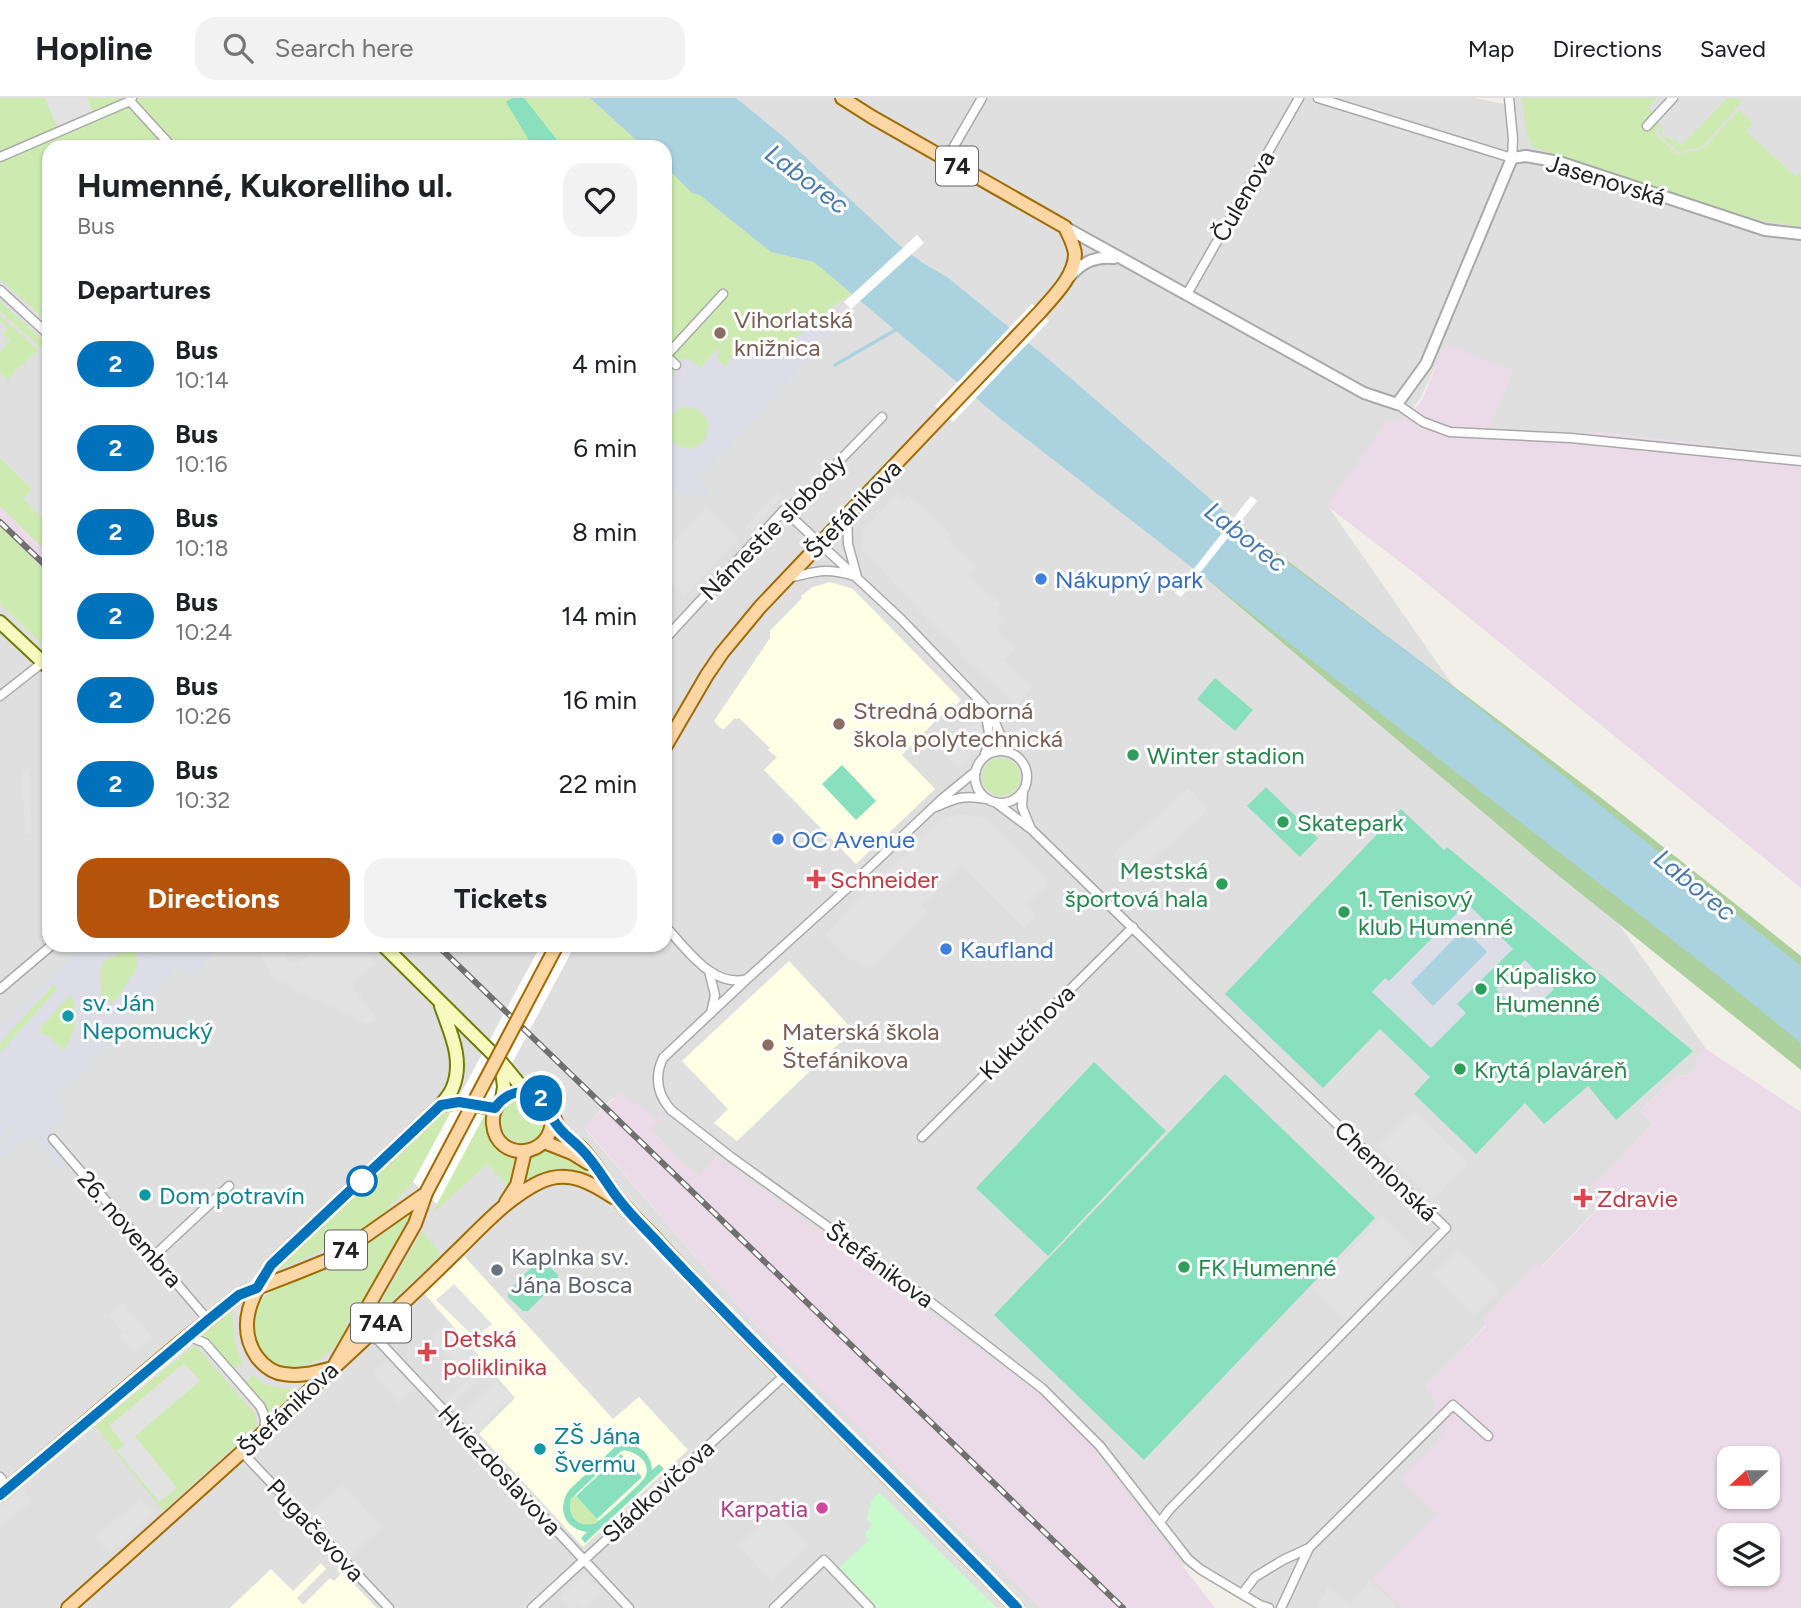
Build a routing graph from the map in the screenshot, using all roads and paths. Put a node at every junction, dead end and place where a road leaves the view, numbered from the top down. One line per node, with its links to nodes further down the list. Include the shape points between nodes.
1 (842, 98): 12 (main road, 74)
2 (982, 98): 12 (street)
3 (1299, 98): 19 (street, Čulenova)
4 (1318, 98): 11 (street)
5 (1509, 98): 11 (street)
6 (1673, 98): 8 (street)
7 (131, 100): 9 (street); 10 (street)
8 (1647, 126)
9 (166, 140)
10 (1, 154)
11 (1512, 158): 14 (street, Jasenovská, via 1559,162 1765,230); 24 (street, Jasenovská, via 1426,364)
12 (946, 160): 13 (main road, 74)
13 (1065, 227): 15 (street); 16 (main road, Štefánikova, via 1075,254)
14 (1801, 234)
15 (1121, 258): 16 (street, via 1090,260); 19 (street)
16 (1061, 286): 28 (main road, Štefánikova)
17 (0, 290): 20 (street)
18 (723, 294): 21 (street)
19 (1186, 294): 24 (street, via 1364,393)
20 (42, 329)
21 (672, 349)
22 (672, 361): 23 (street)
23 (676, 365)
24 (1397, 404): 26 (street, via 1423,422 1450,432 1571,438)
25 (882, 417): 27 (street, Námestie slobody, via 804,497)
26 (1801, 461)
27 (784, 510): 29 (street, Štefánikova); 33 (street, Námestie slobody)
28 (847, 516): 29 (main road, Štefánikova); 30 (street, via 848,544)
29 (820, 543): 30 (street, Štefánikova); 31 (main road, Štefánikova)
30 (857, 577): 31 (street, via 824,570); 37 (street, Štefánikova)
31 (788, 579): 38 (main road, Štefánikova, via 722,653)
32 (0, 622): 34 (main road)
33 (672, 631)
34 (42, 661)
35 (42, 668): 36 (street)
36 (0, 696)
37 (982, 703): 39 (street, Štefánikova); 40 (street, via 990,733)
38 (672, 735)
39 (1007, 751): 40 (street); 42 (street, via 1025,767)
40 (984, 757): 41 (street)
41 (976, 771): 43 (street, via 977,787); 44 (street, Štefánikova)
42 (1023, 791): 43 (street, via 1010,801); 45 (street, via 1022,807)
43 (991, 801): 44 (street, Štefánikova, via 970,796); 45 (street, Chemlonská)
44 (934, 808): 52 (street, Štefánikova)
45 (1031, 829): 46 (street, Chemlonská)
46 (1133, 927): 61 (street, Kukučínova); 82 (street, Chemlonská, via 1446,1228)
47 (672, 933): 51 (street)
48 (44, 952): 53 (street)
49 (390, 952): 54 (main road)
50 (553, 952): 67 (main road, 74, bridge)
51 (709, 971): 52 (street, via 728,980); 55 (street, via 715,995)
52 (747, 979): 55 (street, Štefánikova)
53 (0, 989)
54 (439, 1003): 56 (main road); 59 (main road, via 456,1047 457,1070 453,1088)
55 (711, 1013): 82 (street, Štefánikova, via 663,1058 657,1084 671,1110 1043,1389 1100,1446)
56 (501, 1062): 57 (main road); 58 (main road, via 504,1087)
57 (525, 1091): 58 (main road, via 513,1093); 60 (main road, 74A, via 545,1101)
58 (499, 1104): 59 (main road); 64 (main road, via 492,1122 498,1138 508,1147)
59 (441, 1105): 71 (main road, via 271,1265)
60 (552, 1118): 63 (main road); 65 (main road, 74A)
61 (922, 1137)
62 (53, 1139): 70 (street, 26. novembra)
63 (544, 1142): 64 (main road); 65 (main road, 74A)
64 (525, 1151): 69 (main road, 74A, via 517,1185)
65 (597, 1169): 68 (main road, 74A)
66 (229, 1186): 70 (street)
67 (426, 1193): 71 (main road, 74, via 328,1260); 75 (main road, 74, via 415,1224)
68 (620, 1201): 69 (main road, 74A, via 590,1183 561,1176 541,1181); 76 (main road, 74A)
69 (504, 1206): 74 (main road, Štefánikova / 74A)
70 (154, 1256): 72 (street, 26. novembra)
71 (257, 1288): 72 (main road, 74, via 239,1295); 75 (main road, via 247,1328 261,1362 280,1374)
72 (208, 1320): 73 (main road, 74)
73 (188, 1336): 77 (street, via 205,1343 260,1406); 81 (main road, 74)
74 (367, 1337): 75 (main road, Štefánikova / 74A); 84 (street, Hviezdoslavova, via 378,1340)
75 (333, 1368): 77 (main road, Štefánikova / 74)
76 (785, 1375): 84 (street, Sládkovičova); 92 (main road, 74A)
77 (264, 1433): 79 (main road, Štefánikova / 74)
78 (1488, 1436): 83 (street, via 1453,1405)
79 (242, 1452): 86 (main road, Štefánikova / 74); 87 (street, Pugačevova)
80 (0, 1477): 81 (street)
81 (4, 1492)
82 (1160, 1522): 85 (street, Štefánikova, via 1188,1559)
83 (1309, 1548): 85 (street, via 1255,1577); 94 (street)
84 (584, 1559): 88 (street, Sládkovičova); 89 (street, Hviezdoslavova)
85 (1242, 1594): 93 (street, Štefánikova)
86 (68, 1608)
87 (389, 1608)
88 (531, 1608)
89 (629, 1608)
90 (774, 1608): 91 (street, via 824,1560)
91 (870, 1608)
92 (1017, 1608)
93 (1269, 1608)
94 (1281, 1608)

